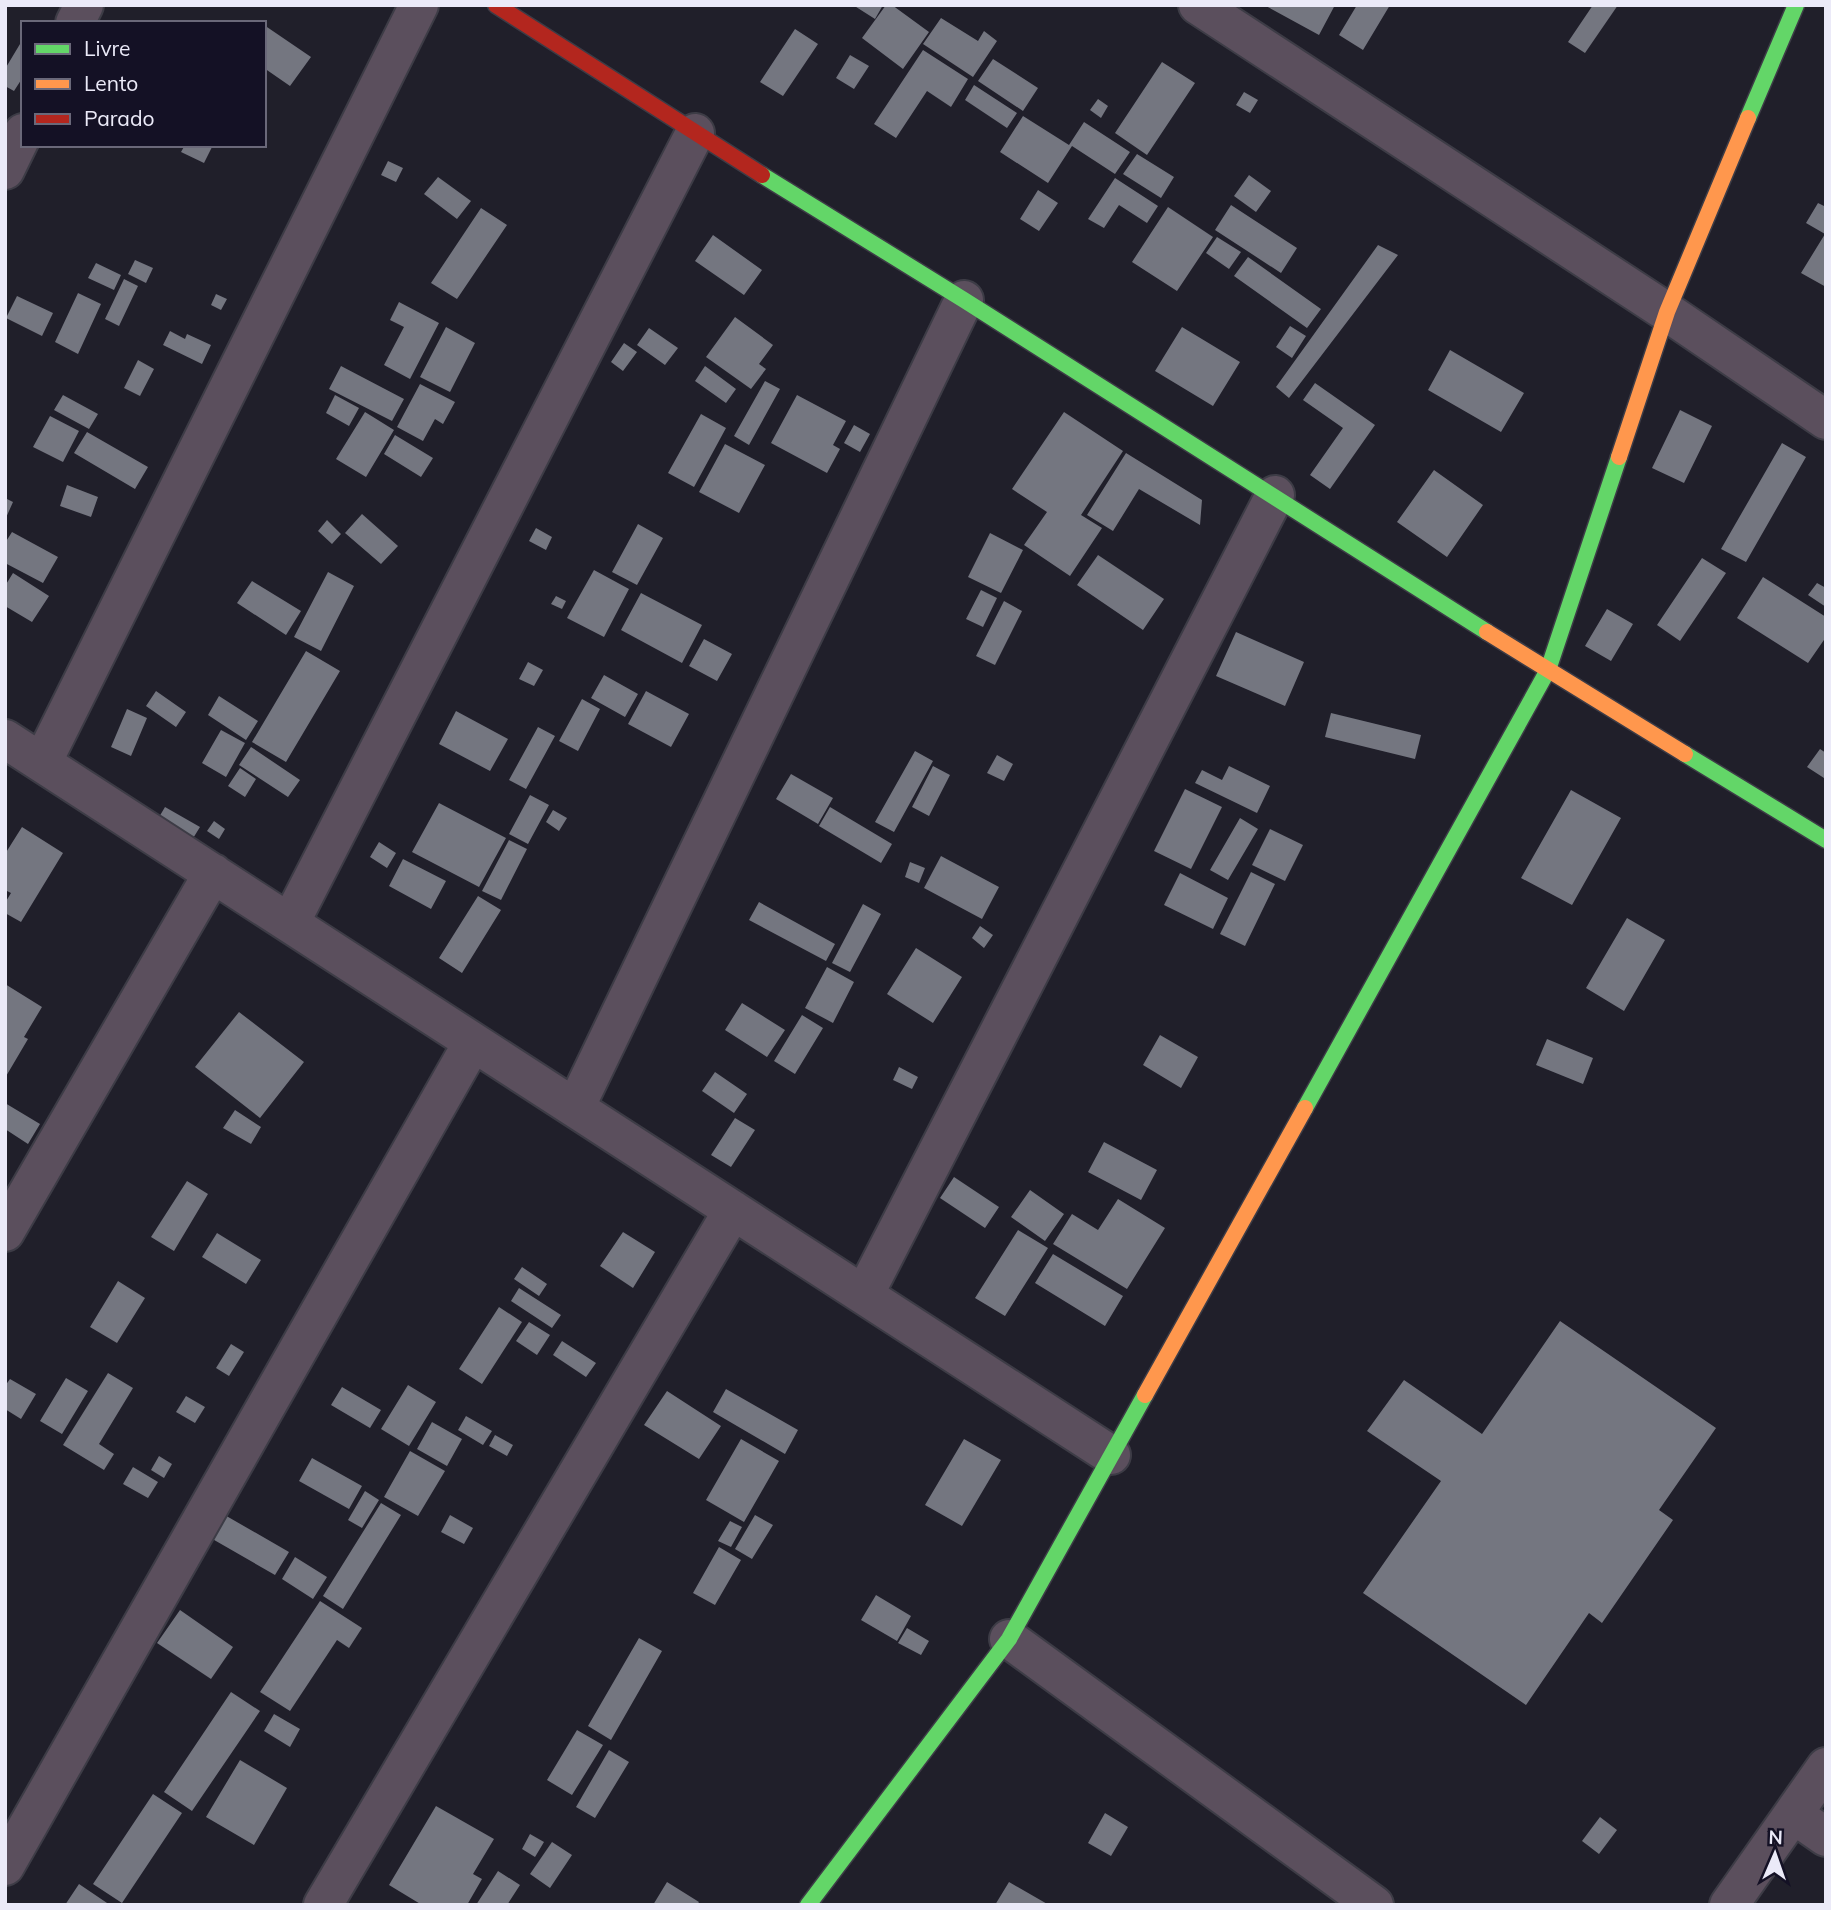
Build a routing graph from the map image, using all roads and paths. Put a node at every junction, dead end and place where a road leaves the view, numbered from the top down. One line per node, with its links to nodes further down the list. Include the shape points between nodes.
1 (84, 5): 6 (street)
2 (419, 5): 16 (street)
3 (496, 5): 7 (street)
4 (1198, 5): 11 (street)
5 (1788, 9): 11 (street)
6 (76, 21)
7 (695, 133): 10 (street); 19 (street)
8 (21, 137): 9 (street)
9 (5, 170)
10 (964, 300): 13 (street); 21 (street)
11 (1667, 312): 12 (street); 14 (street)
12 (1826, 420)
13 (1275, 495): 14 (street); 24 (street)
14 (1548, 670): 17 (street); 25 (street)
15 (5, 739): 16 (street)
16 (42, 763): 18 (street)
17 (1826, 840)
18 (213, 873): 19 (street); 23 (street)
19 (290, 923): 20 (street)
20 (473, 1042): 21 (street); 30 (street)
21 (575, 1108): 22 (street)
22 (733, 1210): 24 (street); 31 (street)
23 (5, 1232)
24 (864, 1295): 25 (street)
25 (1111, 1455): 26 (street)
26 (1009, 1639): 32 (street); 33 (street)
27 (1826, 1767): 28 (street)
28 (1793, 1814): 29 (street); 34 (street)
29 (1826, 1837)
30 (5, 1866)
31 (323, 1905)
32 (808, 1905)
33 (1374, 1905)
34 (1730, 1905)

